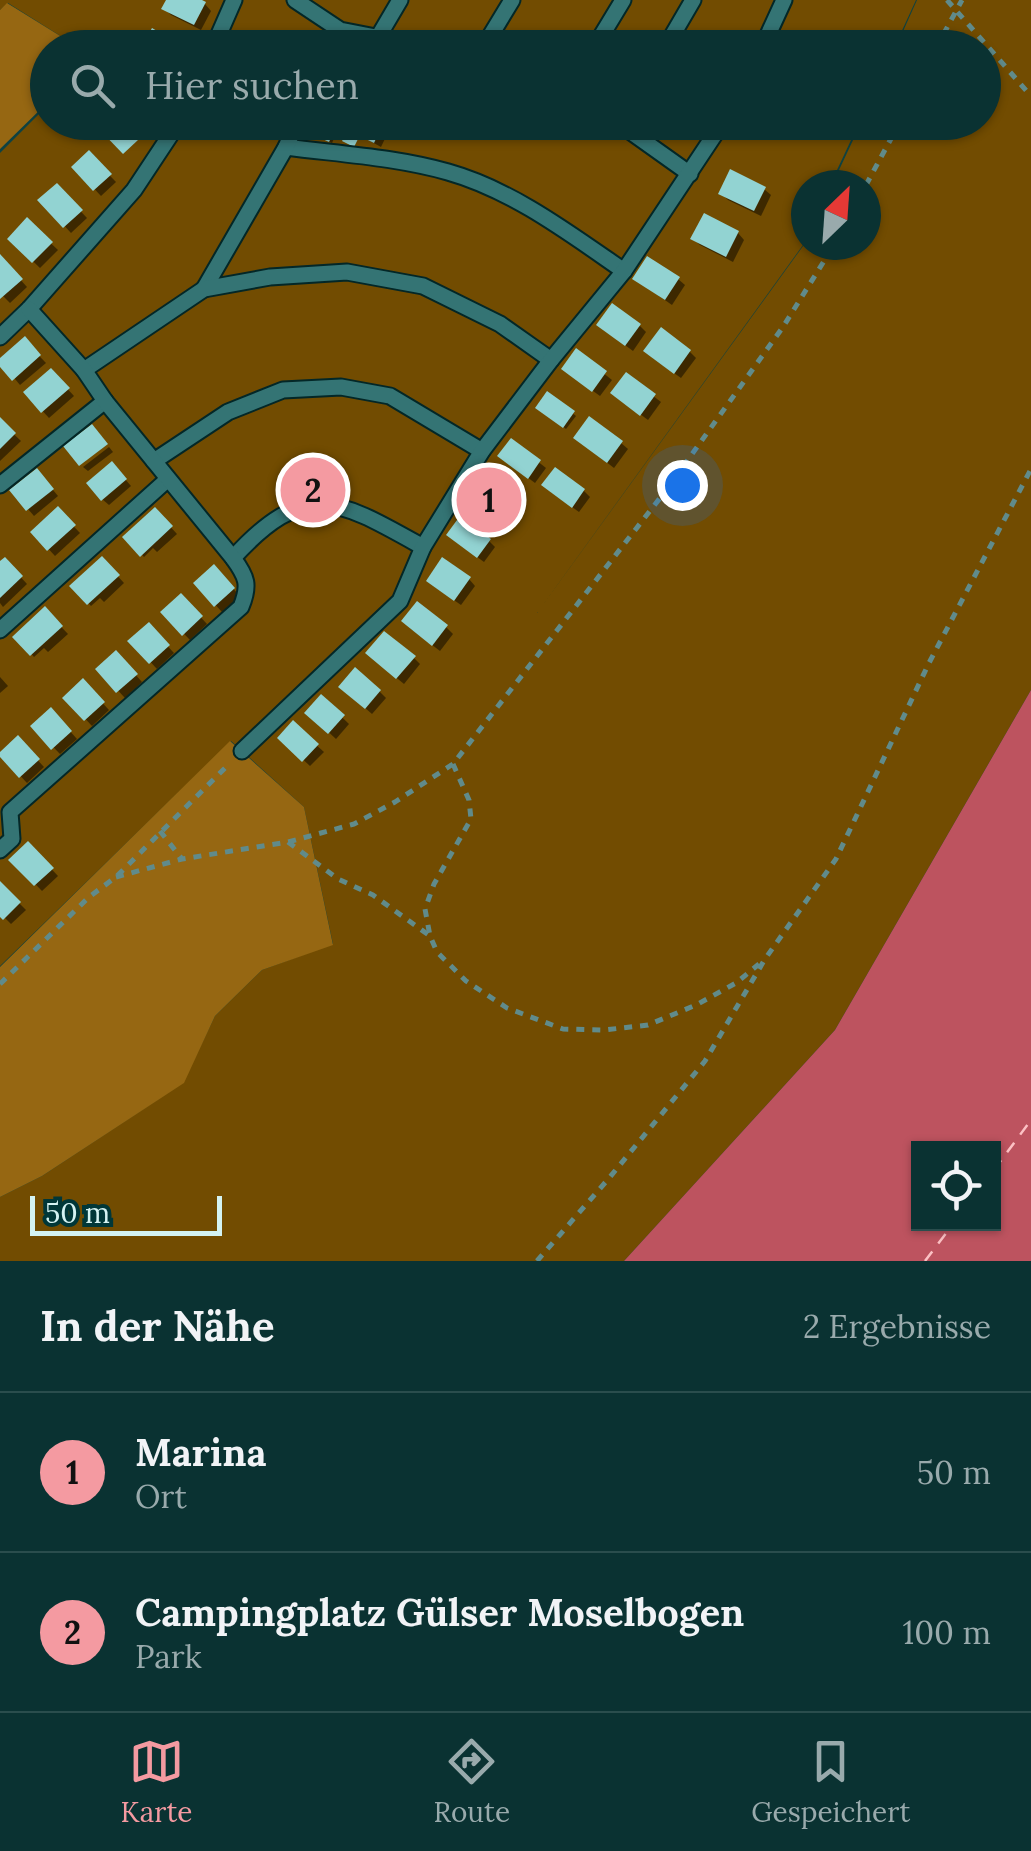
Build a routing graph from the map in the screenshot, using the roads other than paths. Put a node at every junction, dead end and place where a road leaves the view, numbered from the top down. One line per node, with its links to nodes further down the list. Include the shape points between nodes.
1 (234, 0): 8 (lane)
2 (295, 0): 9 (lane)
3 (400, 0): 10 (lane)
4 (512, 0): 11 (lane)
5 (622, 0): 12 (lane)
6 (692, 0): 13 (lane)
7 (784, 0): 14 (lane)
8 (221, 30)
9 (340, 30)
10 (382, 30)
11 (494, 30)
12 (604, 30)
13 (674, 30)
14 (770, 30)
15 (167, 140): 23 (lane, via 134,190)
16 (289, 140): 19 (lane)
17 (643, 140): 20 (lane)
18 (712, 140): 20 (lane)
19 (286, 147): 21 (lane, via 403,162 489,186); 22 (lane)
20 (690, 174): 21 (lane)
21 (624, 270): 25 (lane)
22 (204, 289): 25 (lane, via 347,272 422,286 500,324); 26 (lane)
23 (29, 309): 24 (lane); 26 (lane)
24 (0, 337)
25 (551, 360): 28 (lane)
26 (84, 370): 27 (lane)
27 (104, 402): 29 (lane); 31 (lane)
28 (482, 451): 29 (lane, via 390,396 341,386 283,390 228,412); 32 (lane)
29 (154, 461): 30 (lane)
30 (168, 479): 33 (lane); 34 (lane)
31 (0, 484)
32 (423, 547): 33 (lane, via 341,506 313,504 258,531); 35 (lane, via 400,602)
33 (233, 558): 36 (lane, via 244,572 241,607)
34 (0, 630)
35 (242, 751)
36 (5, 806): 37 (lane, via 12,840)
37 (0, 850)

